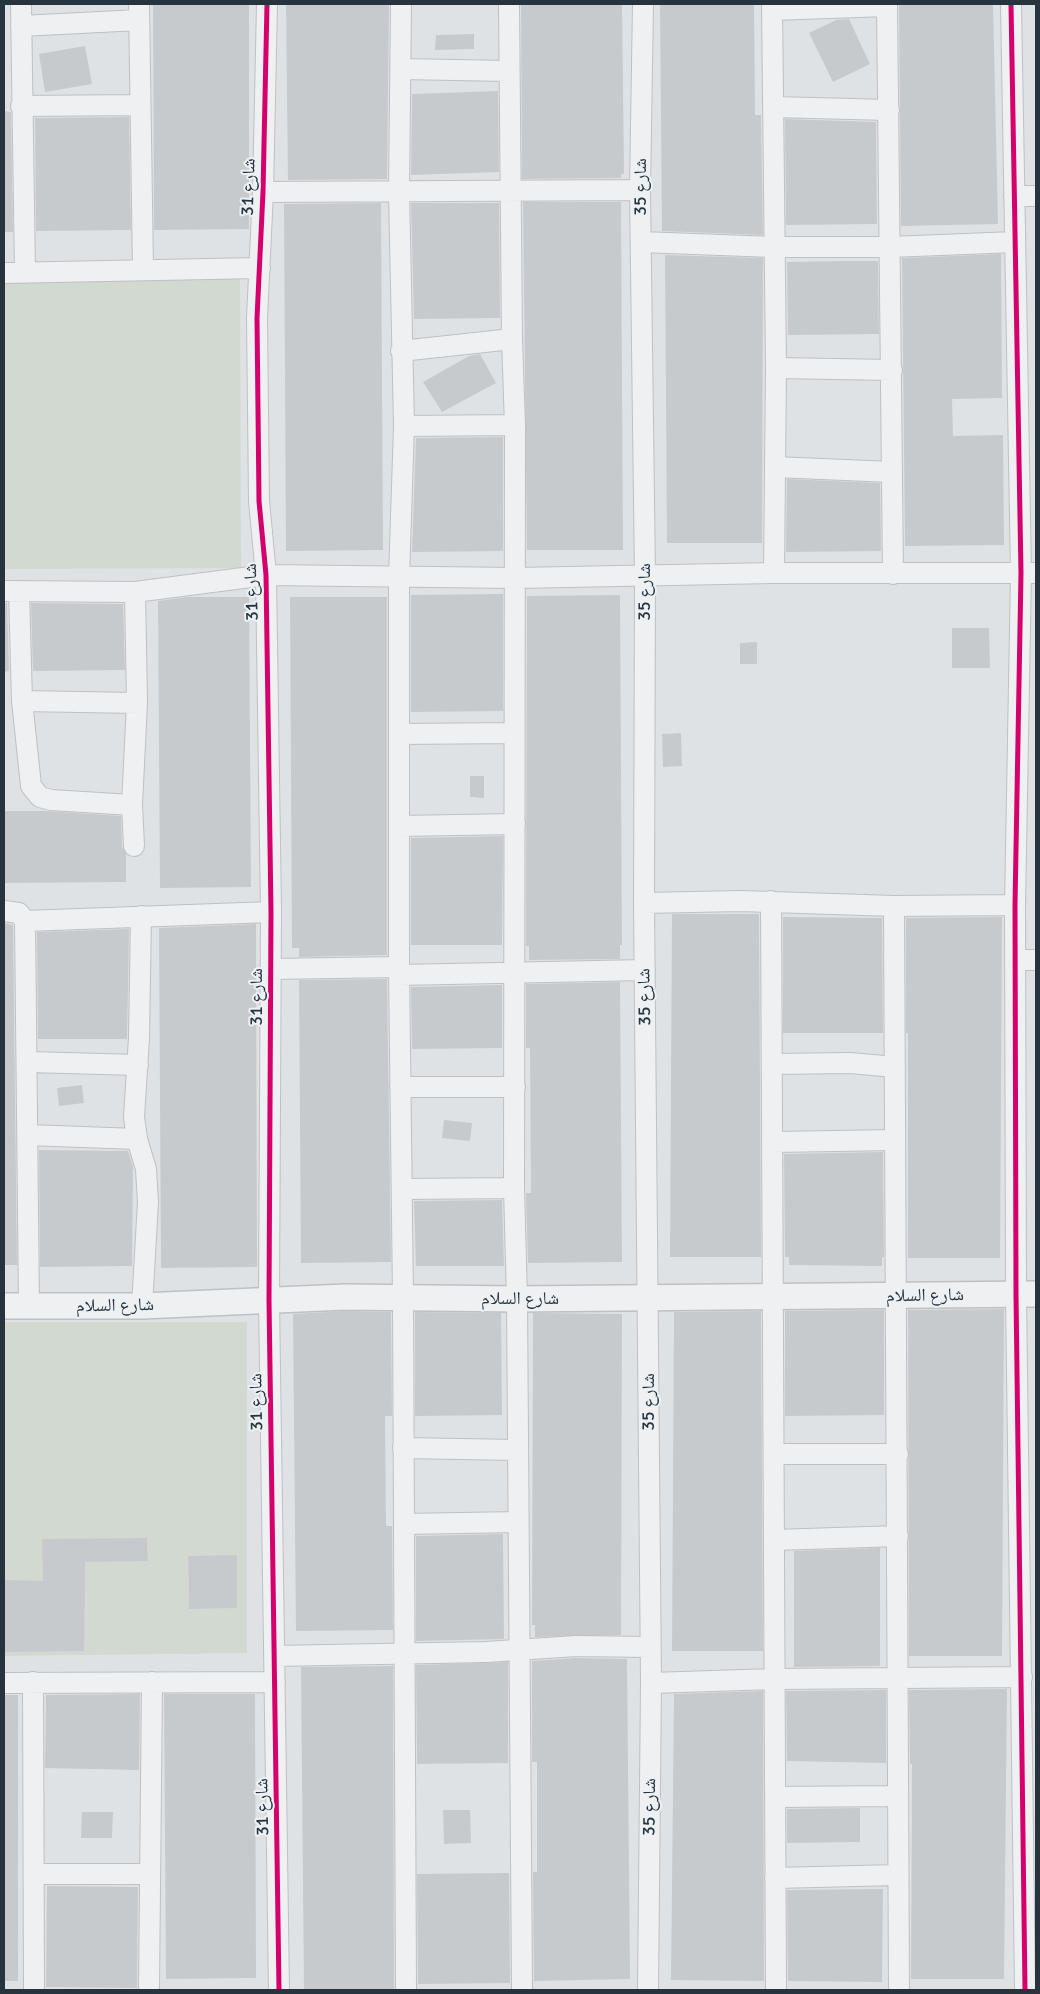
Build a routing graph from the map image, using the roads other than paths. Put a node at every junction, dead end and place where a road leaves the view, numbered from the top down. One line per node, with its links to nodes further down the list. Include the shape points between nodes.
1 (21, 4): 10 (street)
2 (267, 4): 19 (street, شارع 31)
3 (401, 4): 11 (street)
4 (509, 4): 12 (street)
5 (643, 4): 18 (street, شارع 35)
6 (1011, 4): 21 (street)
7 (887, 5): 8 (street); 16 (street)
8 (772, 7): 15 (street)
9 (139, 12): 10 (street); 13 (street)
10 (21, 26): 14 (street)
11 (401, 69): 12 (street); 20 (street)
12 (509, 71): 17 (street)
13 (140, 105): 14 (street); 28 (street)
14 (22, 106): 30 (street)
15 (774, 107): 16 (street); 25 (street)
16 (888, 110): 26 (street)
17 (512, 190): 18 (street); 20 (street); 31 (street)
18 (640, 190): 23 (street, شارع 35)
19 (263, 192): 20 (street); 27 (street, شارع 31)
20 (400, 192): 32 (street)
21 (1014, 196): 22 (street); 24 (street)
22 (1036, 196)
23 (641, 242): 25 (street); 43 (street, شارع 35)
24 (1015, 242): 26 (street); 40 (street)
25 (774, 246): 26 (street); 33 (street)
26 (890, 247): 34 (street)
27 (260, 268): 28 (street); 42 (street, شارع 31, via 257,318 259,501)
28 (143, 270): 30 (street)
29 (4, 273): 30 (street)
30 (25, 273)
31 (512, 339): 32 (street); 35 (street)
32 (401, 351): 36 (street)
33 (776, 368): 34 (street); 37 (street)
34 (892, 370): 38 (street)
35 (515, 425): 36 (street); 45 (street)
36 (404, 426): 44 (street)
37 (775, 467): 38 (street); 39 (street)
38 (892, 472): 41 (street)
39 (774, 573): 41 (street); 43 (street)
40 (1029, 573): 41 (street); 58 (street)
41 (893, 574)
42 (266, 575): 44 (street); 47 (street); 61 (street, شارع 31)
43 (645, 577): 45 (street); 57 (street, شارع 35)
44 (399, 578): 45 (street); 51 (street)
45 (516, 578): 50 (street)
46 (11, 591): 47 (street); 48 (street)
47 (135, 592): 49 (street)
48 (22, 700): 49 (street); 52 (street, via 31,786 40,797)
49 (137, 703): 52 (street)
50 (514, 733): 51 (street); 53 (street)
51 (400, 734): 54 (street)
52 (132, 805): 55 (street)
53 (515, 824): 54 (street); 68 (street)
54 (399, 826): 67 (street)
55 (134, 846)
56 (771, 901): 57 (street); 59 (street); 70 (street)
57 (644, 903): 66 (street, شارع 35)
58 (1015, 905): 59 (street); 64 (street)
59 (894, 906): 72 (street)
60 (4, 911): 63 (street, via 23,915)
61 (271, 912): 62 (street); 65 (street, شارع 31)
62 (142, 916): 63 (street); 71 (street)
63 (25, 921): 69 (street)
64 (1027, 960): 81 (street)
65 (270, 970): 67 (street); 87 (street, شارع 31)
66 (645, 970): 68 (street); 85 (street, شارع 35)
67 (399, 971): 68 (street); 74 (street)
68 (516, 972): 73 (street)
69 (28, 1062): 71 (street); 75 (street)
70 (773, 1064): 72 (street, via 850,1063); 78 (street)
71 (138, 1065): 76 (street, via 134,1117)
72 (895, 1067): 77 (street)
73 (515, 1086): 74 (street); 79 (street)
74 (400, 1087): 80 (street)
75 (28, 1135): 76 (street); 89 (street)
76 (137, 1139): 90 (street, via 146,1169 148,1202)
77 (895, 1140): 78 (street); 83 (street)
78 (774, 1142): 82 (street)
79 (514, 1188): 80 (street); 86 (street)
80 (402, 1189): 84 (street)
81 (1026, 1294): 83 (street, شارع السلام); 99 (street)
82 (774, 1297): 83 (street, شارع السلام); 85 (street, شارع السلام); 93 (street)
83 (895, 1297): 94 (street)
84 (403, 1298): 86 (street, شارع السلام); 87 (street, شارع السلام); 91 (street)
85 (648, 1298): 86 (street, شارع السلام); 100 (street, شارع 35)
86 (518, 1299): 92 (street)
87 (269, 1300): 90 (street, شارع السلام); 103 (street, شارع 31)
88 (4, 1306): 89 (street, شارع السلام)
89 (30, 1306): 90 (street, شارع السلام)
90 (142, 1306)
91 (403, 1448): 92 (street); 96 (street)
92 (518, 1450): 95 (street)
93 (775, 1454): 94 (street); 98 (street)
94 (898, 1454): 97 (street)
95 (518, 1522): 96 (street); 101 (street)
96 (404, 1524): 102 (street)
97 (898, 1536): 98 (street); 106 (street)
98 (775, 1540): 105 (street)
99 (1029, 1633): 104 (street)
100 (650, 1647): 101 (street, via 576,1646); 111 (street, شارع 35)
101 (519, 1650): 102 (street); 122 (street)
102 (404, 1652): 103 (street); 121 (street)
103 (274, 1656): 109 (street, شارع 31)
104 (1022, 1678): 106 (street); 126 (street)
105 (774, 1679): 106 (street); 111 (street); 113 (street)
106 (899, 1680): 112 (street)
107 (33, 1682): 108 (street); 110 (street); 114 (street)
108 (152, 1682): 109 (street); 115 (street)
109 (274, 1682): 120 (street, شارع 31)
110 (4, 1683)
111 (651, 1683): 123 (street, شارع 35)
112 (898, 1796): 113 (street); 116 (street)
113 (775, 1797): 117 (street)
114 (34, 1874): 115 (street); 118 (street)
115 (149, 1874): 119 (street)
116 (898, 1875): 117 (street); 125 (street)
117 (775, 1878): 124 (street)
118 (34, 1990)
119 (149, 1990)
120 (279, 1990)
121 (406, 1990)
122 (522, 1990)
123 (648, 1990)
124 (776, 1990)
125 (899, 1990)
126 (1025, 1990)

